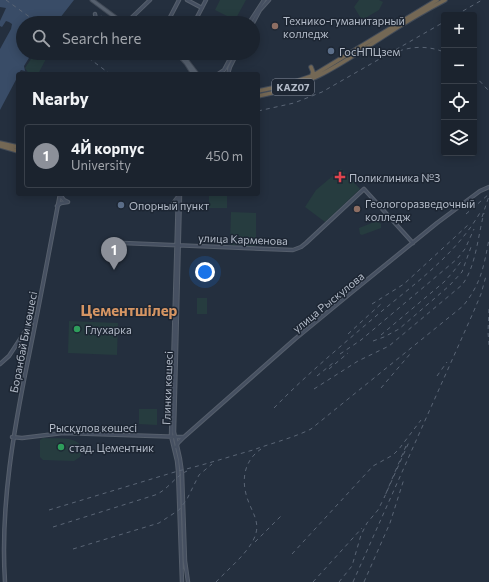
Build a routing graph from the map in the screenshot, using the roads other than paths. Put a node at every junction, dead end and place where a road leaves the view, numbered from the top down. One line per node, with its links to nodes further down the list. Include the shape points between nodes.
1 (92, 0): 11 (main road)
2 (152, 0): 12 (street)
3 (179, 0): 13 (street)
4 (187, 0): 10 (street)
5 (206, 0): 10 (street)
6 (264, 0): 15 (street)
7 (269, 0): 16 (street)
8 (437, 0): 26 (highway, KAZ07)
9 (445, 0): 28 (highway, KAZ07, via 323,74 294,87)
10 (202, 8): 14 (street)
11 (114, 16)
12 (134, 16)
13 (171, 16)
14 (198, 16)
15 (254, 16)
16 (257, 16)
17 (183, 60): 22 (main road)
18 (186, 60): 23 (main road)
19 (229, 60): 24 (street)
20 (234, 60): 25 (street)
21 (311, 67): 26 (highway)
22 (192, 72)
23 (195, 72)
24 (221, 72)
25 (229, 72)
26 (312, 76): 27 (highway, KAZ07)
27 (260, 91)
28 (260, 96)
29 (0, 143): 32 (highway)
30 (0, 146): 32 (highway)
31 (16, 147): 32 (highway)
32 (12, 148): 33 (highway)
33 (16, 149)
34 (489, 187): 42 (street, улица Рыскулова, via 443,218)
35 (59, 196): 40 (street, Боранбай Би көшесі)
36 (61, 196): 40 (street, via 68,202 60,204)
37 (177, 196): 39 (street)
38 (178, 196): 43 (street, Глинки көшесі)
39 (171, 206)
40 (56, 209): 44 (street, Боранбай Би көшесі)
41 (123, 243): 43 (street, улица Карменова)
42 (413, 243): 43 (street, улица Карменова, via 364,190 306,243 293,250); 48 (street, улица Рыскулова, via 296,339)
43 (178, 244): 46 (street, Глинки көшесі)
44 (36, 320): 45 (street, via 30,324 9,356); 47 (street, Боранбай Би көшесі)
45 (0, 364)
46 (172, 436): 47 (street, Рысқұлов көшесі, via 63,433); 48 (street); 49 (street, Глинки көшесі); 52 (street, Глинки көшесі, via 178,471)
47 (12, 437): 50 (street, Боранбай Би көшесі)
48 (184, 437): 49 (street, улица Рыскулова)
49 (176, 447): 53 (street, Глинки көшесі, via 182,473)
50 (1, 513)
51 (1, 520): 56 (street, via 1,557)
52 (180, 526): 53 (street); 55 (street, Глинки көшесі)
53 (184, 526): 54 (street, Глинки көшесі)
54 (187, 574): 55 (street); 58 (street, Глинки көшесі)
55 (182, 576): 57 (street, Глинки көшесі)
56 (5, 582)
57 (182, 582)
58 (188, 582)

